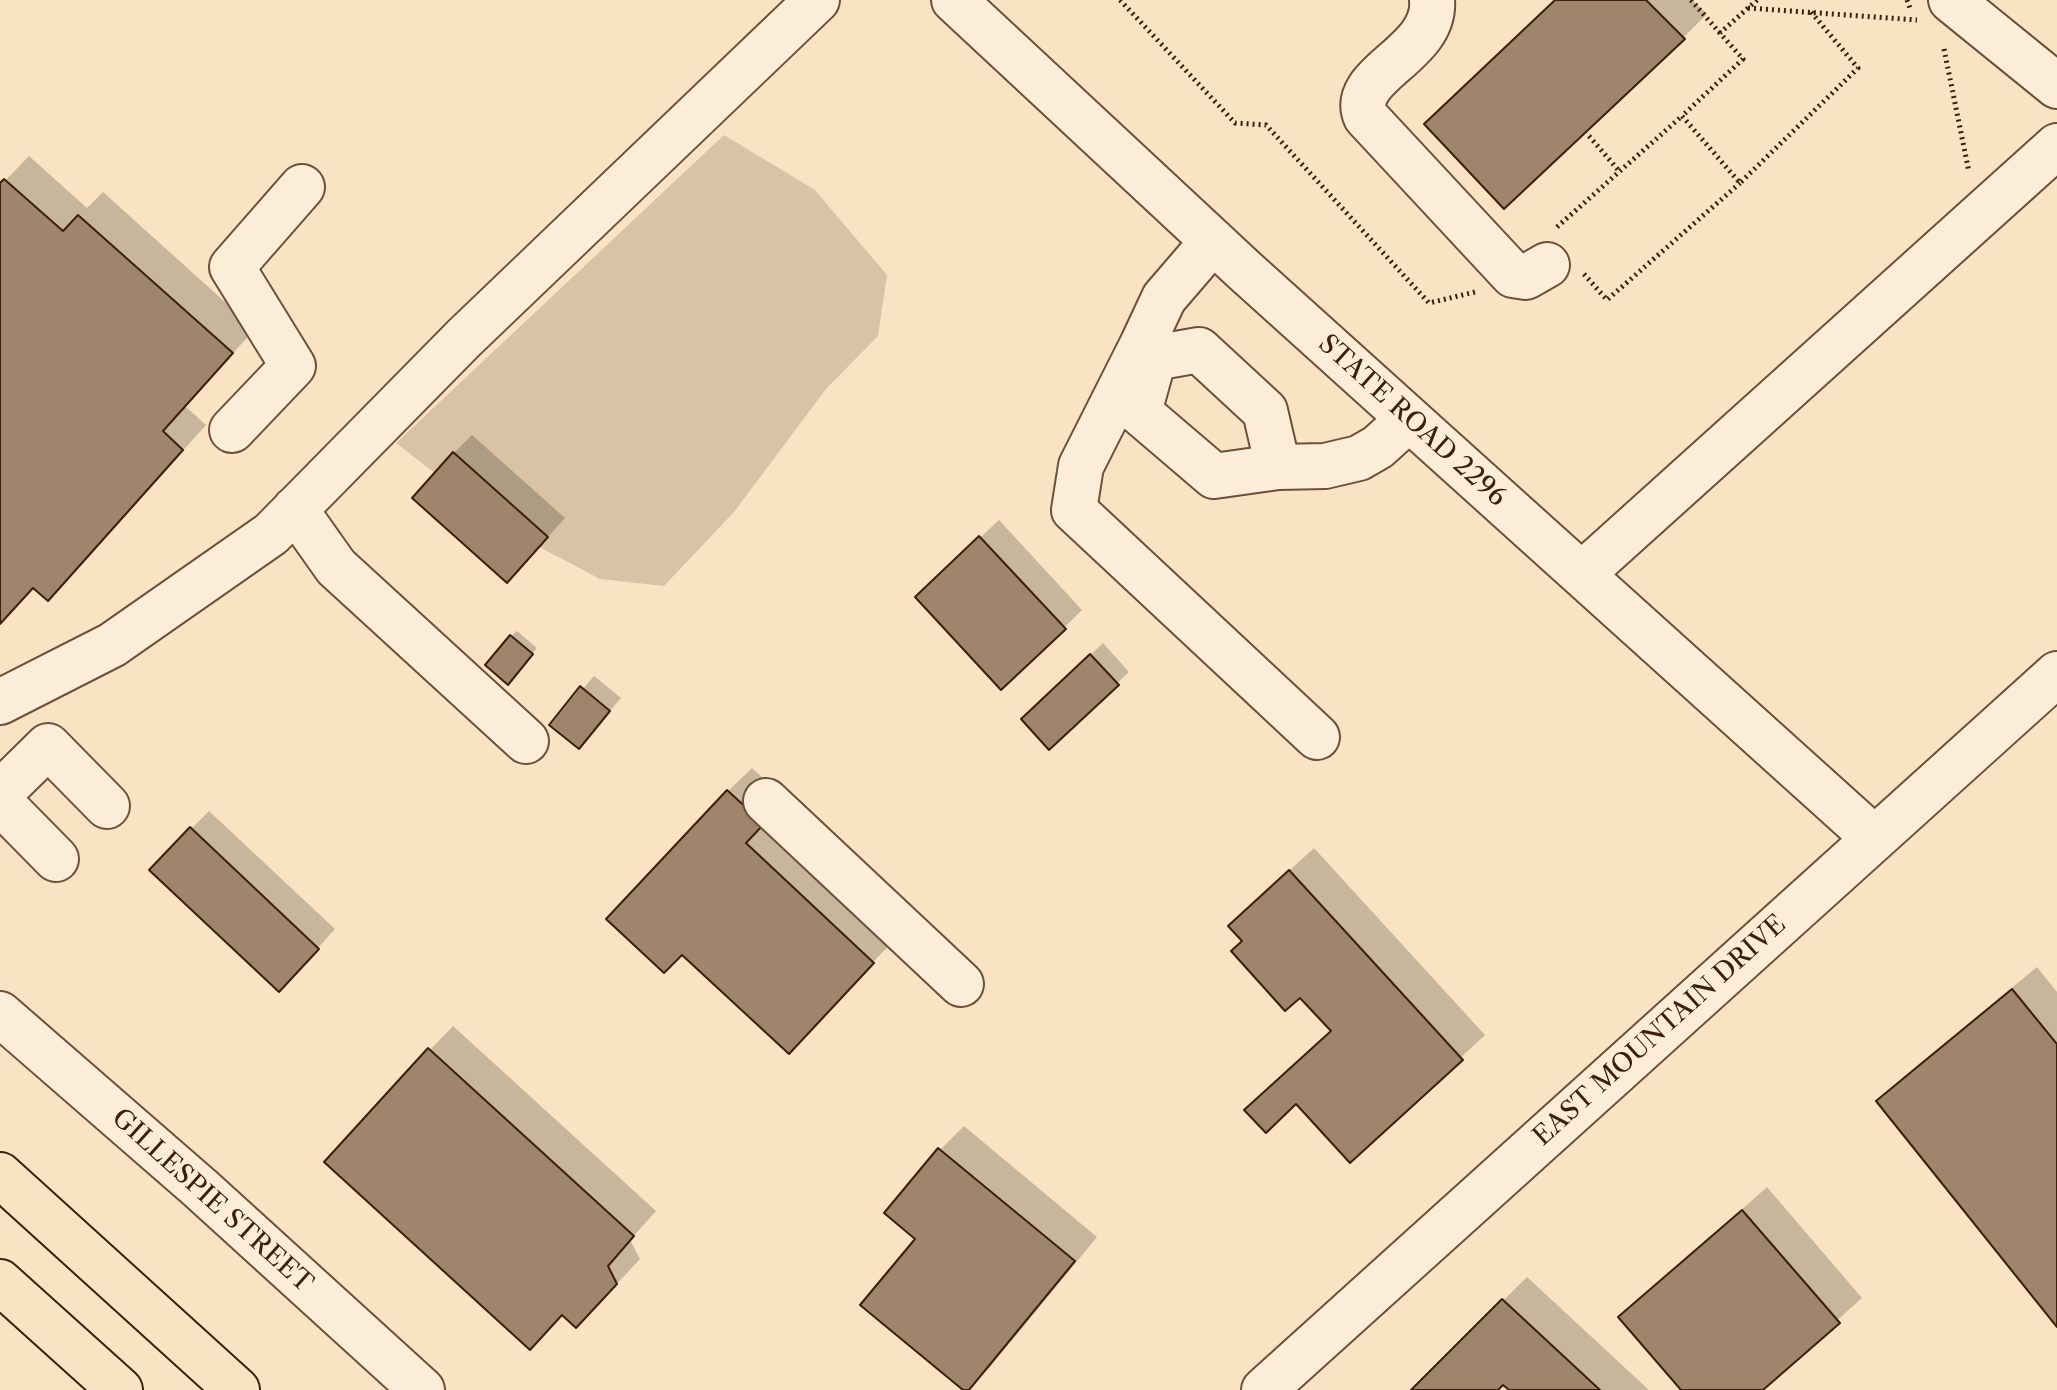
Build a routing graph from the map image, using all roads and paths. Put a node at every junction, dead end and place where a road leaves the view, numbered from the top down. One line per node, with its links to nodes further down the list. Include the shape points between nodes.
1 (816, 0): 27 (street, via 464,338)
2 (954, 0): 21 (street, STATE ROAD 2296)
3 (1432, 0): 22 (street, via 1423,35 1366,89 1366,117 1513,275)
4 (1691, 0): 10 (path)
5 (1757, 0): 7 (path)
6 (1907, 0): 9 (path)
7 (1748, 8): 8 (path); 10 (path)
8 (1811, 12): 9 (path); 18 (path, via 1858,68)
9 (1932, 17): 14 (street)
10 (1720, 33): 18 (path, via 1743,59 1682,116)
11 (1935, 41): 12 (path)
12 (1946, 50): 13 (path); 20 (path, via 1972,186)
13 (1956, 56)
14 (2057, 86)
15 (1589, 136): 17 (path)
16 (2057, 146): 20 (street)
17 (1620, 172)
18 (1740, 183): 22 (path, via 1607,300)
19 (302, 187): 25 (street, via 232,267 293,366)
20 (1990, 206): 28 (street)
21 (1213, 241): 23 (street, via 1164,298); 24 (street, STATE ROAD 2296)
22 (1564, 267)
23 (1148, 352): 26 (street, via 1199,350 1265,411); 26 (street, via 1139,412 1214,476); 31 (street, via 1081,466 1074,510)
24 (1409, 419): 26 (street, via 1359,458 1325,466); 28 (street, STATE ROAD 2296)
25 (232, 430)
26 (1278, 467)
27 (295, 509): 30 (street, via 271,534 112,645); 32 (street, via 336,567)
28 (1582, 574): 37 (street, STATE ROAD 2296)
29 (2057, 674): 37 (street, EAST MOUNTAIN DRIVE)
30 (0, 702)
31 (1317, 737)
32 (526, 741)
33 (0, 793): 36 (street, via 48,746)
34 (766, 801): 39 (street)
35 (0, 802): 38 (street)
36 (107, 806)
37 (1874, 838): 46 (street, EAST MOUNTAIN DRIVE)
38 (56, 859)
39 (961, 984)
40 (0, 1014): 45 (street, GILLESPIE STREET)
41 (2, 1179): 44 (highway)
42 (0, 1282): 43 (highway)
43 (120, 1390)
44 (237, 1390)
45 (422, 1390)
46 (1264, 1390)

